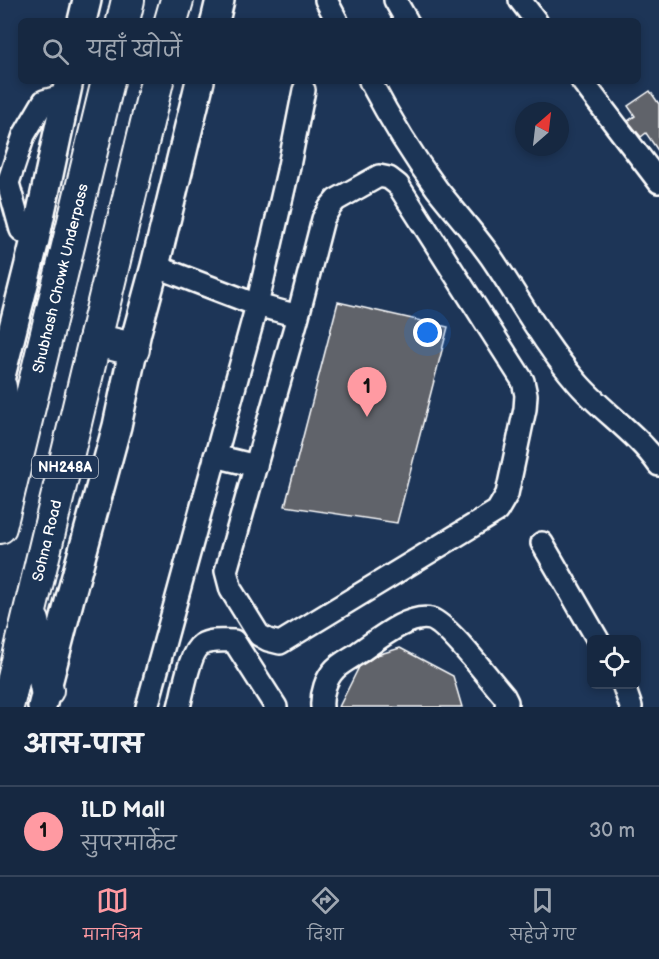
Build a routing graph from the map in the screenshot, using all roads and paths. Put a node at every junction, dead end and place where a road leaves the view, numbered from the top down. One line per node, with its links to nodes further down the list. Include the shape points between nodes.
1 (87, 0): 8 (main road)
2 (128, 0): 9 (highway)
3 (177, 0): 10 (highway)
4 (220, 0): 11 (main road)
5 (326, 0): 12 (street)
6 (395, 0): 13 (street)
7 (520, 0): 14 (street)
8 (83, 18)
9 (124, 18)
10 (172, 18)
11 (216, 18)
12 (335, 18)
13 (405, 18)
14 (534, 18)
15 (107, 84): 34 (highway, Shubhash Chowk Underpass / NH248A)
16 (156, 84): 27 (highway, NH248A)
17 (199, 84): 24 (main road)
18 (372, 84): 32 (street, via 411,152 471,230 576,382 639,440)
19 (584, 84): 22 (street)
20 (67, 88): 23 (main road); 23 (street, via 44,101 24,135 8,183 21,230)
21 (304, 90): 25 (street)
22 (659, 182)
23 (35, 240): 29 (main road)
24 (155, 266): 25 (street); 28 (main road)
25 (257, 305): 26 (street); 31 (street)
26 (298, 316): 33 (street); 33 (street, via 323,219 330,207 379,176 389,178 398,185 523,381 525,409 507,494 497,511 280,643 259,635 231,590 226,572)
27 (95, 340): 28 (highway); 37 (highway, Sohna Road / NH248A)
28 (133, 349): 40 (main road, via 117,426)
29 (0, 380)
30 (0, 387): 34 (highway)
31 (215, 456): 33 (street); 42 (street)
32 (659, 465)
33 (256, 466)
34 (12, 475): 35 (highway, NH248A)
35 (0, 527)
36 (542, 543): 38 (street)
37 (31, 611): 40 (highway); 41 (highway, Sohna Road / NH248A)
38 (596, 635)
39 (625, 689): 47 (street)
40 (45, 698)
41 (7, 707)
42 (147, 707)
43 (179, 707): 44 (street, via 193,655 200,646 213,641 234,641)
44 (276, 707)
45 (322, 707): 46 (street, via 325,685 334,669 395,628 416,619 430,619 445,627 504,696)
46 (506, 707)
47 (631, 707)

